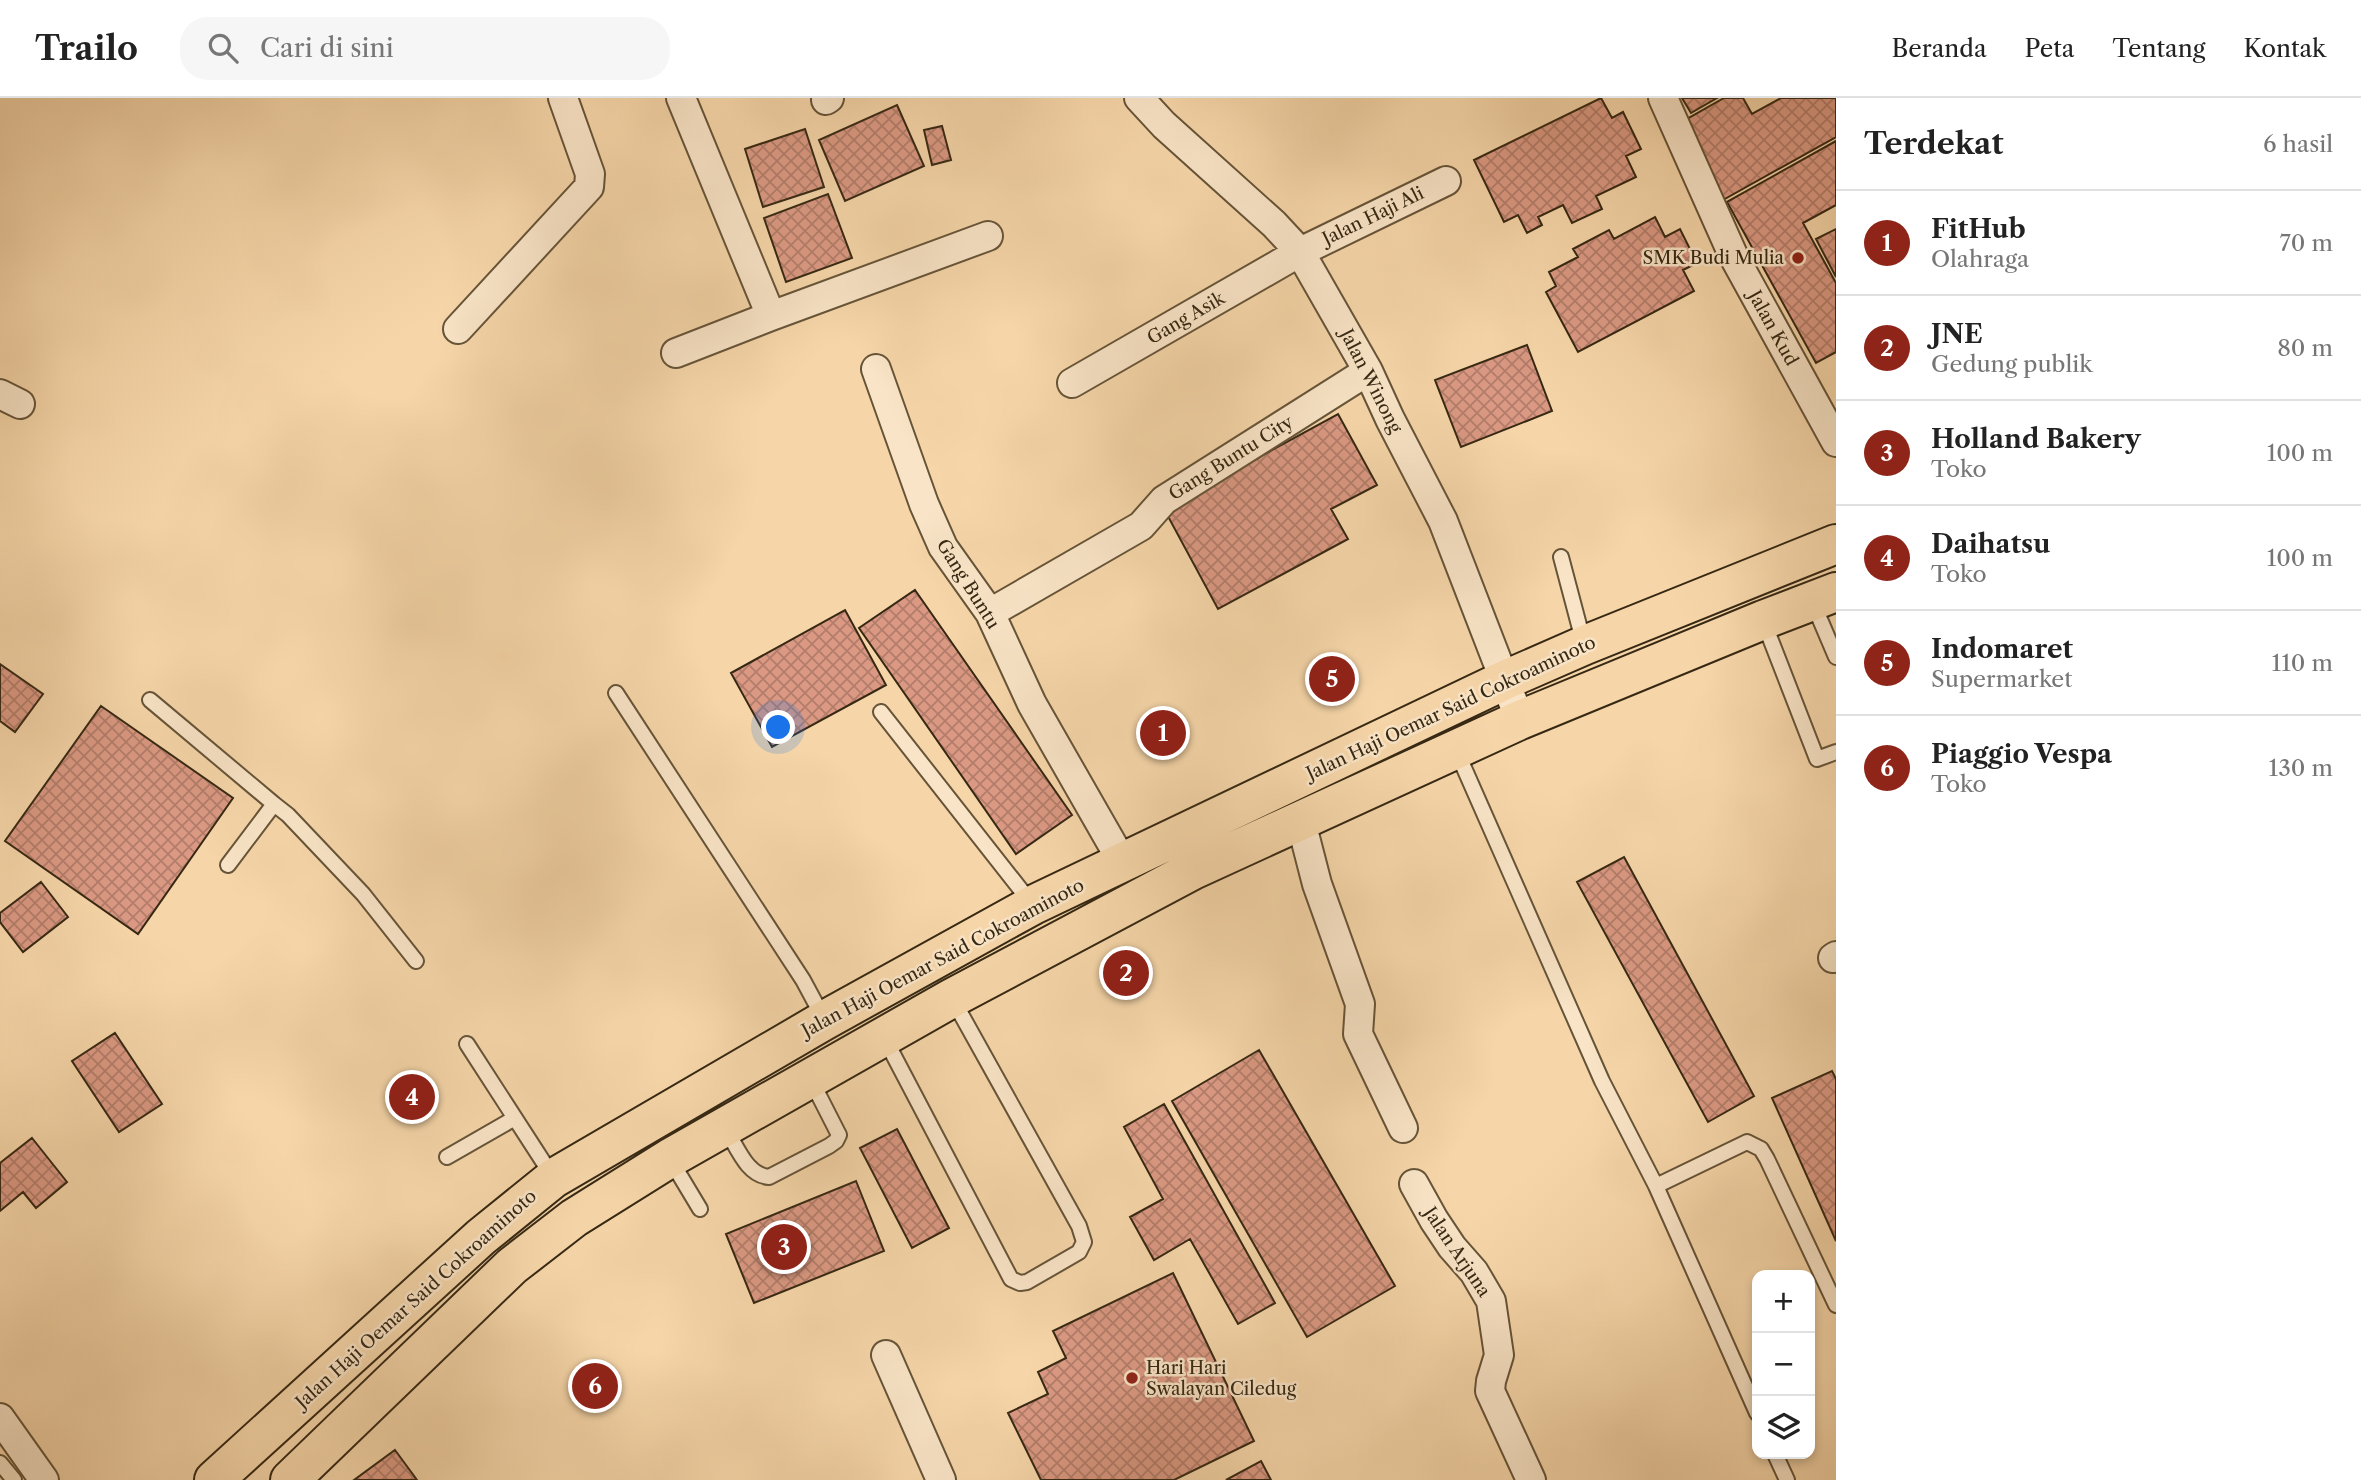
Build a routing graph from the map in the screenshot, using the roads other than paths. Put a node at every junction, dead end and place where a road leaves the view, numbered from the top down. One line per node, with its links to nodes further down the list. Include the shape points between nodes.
1 (564, 98): 9 (street, via 590,174 589,187)
2 (681, 98): 8 (street)
3 (1139, 98): 7 (street, Jalan Winong)
4 (1663, 98): 14 (street, Jalan Kud, via 1733,255)
5 (1446, 181): 7 (street, Jalan Haji Ali)
6 (989, 236): 8 (street)
7 (1300, 252): 12 (street, Jalan Winong); 13 (street, Gang Asik)
8 (771, 316): 10 (street)
9 (458, 329)
10 (676, 353)
11 (876, 369): 18 (street, Gang Buntu, via 923,504 943,547)
12 (1368, 371): 18 (street, Gang Buntu City, via 1164,500 1141,526); 22 (street, Jalan Winong, via 1443,521)
13 (1072, 383)
14 (1836, 442)
15 (1836, 544): 20 (main road, Jalan Haji Oemar Said Cokroaminoto)
16 (1561, 557): 20 (lane)
17 (1824, 597): 19 (main road); 21 (lane)
18 (990, 613): 31 (street, Gang Buntu, via 1032,704)
19 (1763, 620): 26 (main road); 28 (lane, via 1817,760)
20 (1585, 645): 22 (main road, Jalan Haji Oemar Said Cokroaminoto)
21 (1836, 657)
22 (1505, 680): 26 (street, Jalan Winong); 31 (main road, Jalan Haji Oemar Said Cokroaminoto)
23 (616, 693): 36 (lane)
24 (150, 700): 29 (lane)
25 (881, 712): 33 (lane)
26 (1520, 720): 27 (main road)
27 (1456, 749): 30 (main road); 47 (lane, via 1602,1082)
28 (1836, 752)
29 (274, 804): 32 (lane); 34 (lane, via 363,894)
30 (1300, 821): 35 (main road, via 1193,870); 42 (street, via 1360,1004 1358,1034)
31 (1123, 863): 33 (main road, Jalan Haji Oemar Said Cokroaminoto)
32 (228, 865)
33 (1033, 905): 36 (main road, Jalan Haji Oemar Said Cokroaminoto)
34 (416, 961)
35 (952, 998): 37 (main road); 37 (lane, via 1079,1226 1084,1242 1069,1258 1027,1282 1011,1279)
36 (825, 1020): 45 (main road, Jalan Haji Oemar Said Cokroaminoto)
37 (884, 1037): 39 (main road)
38 (467, 1044): 40 (lane)
39 (810, 1079): 41 (main road); 41 (lane, via 839,1135 829,1146 769,1177 759,1176)
40 (515, 1118): 43 (lane); 45 (lane)
41 (725, 1127): 44 (main road)
42 (1403, 1128)
43 (447, 1157)
44 (670, 1158): 48 (lane); 58 (main road, via 573,1218 512,1266)
45 (554, 1178): 55 (main road, Jalan Haji Oemar Said Cokroaminoto, via 481,1237)
46 (1414, 1184): 60 (street, Jalan Arjuna, via 1491,1301 1499,1355 1490,1391)
47 (1656, 1185): 49 (lane, via 1747,1142 1761,1149); 51 (lane)
48 (700, 1209)
49 (1836, 1305)
50 (886, 1355): 59 (street)
51 (1752, 1402)
52 (0, 1418): 57 (street)
53 (1777, 1459): 61 (lane)
54 (0, 1463): 56 (lane)
55 (226, 1476)
56 (14, 1480)
57 (44, 1480)
58 (290, 1480)
59 (941, 1480)
60 (1531, 1480)
61 (1787, 1480)

